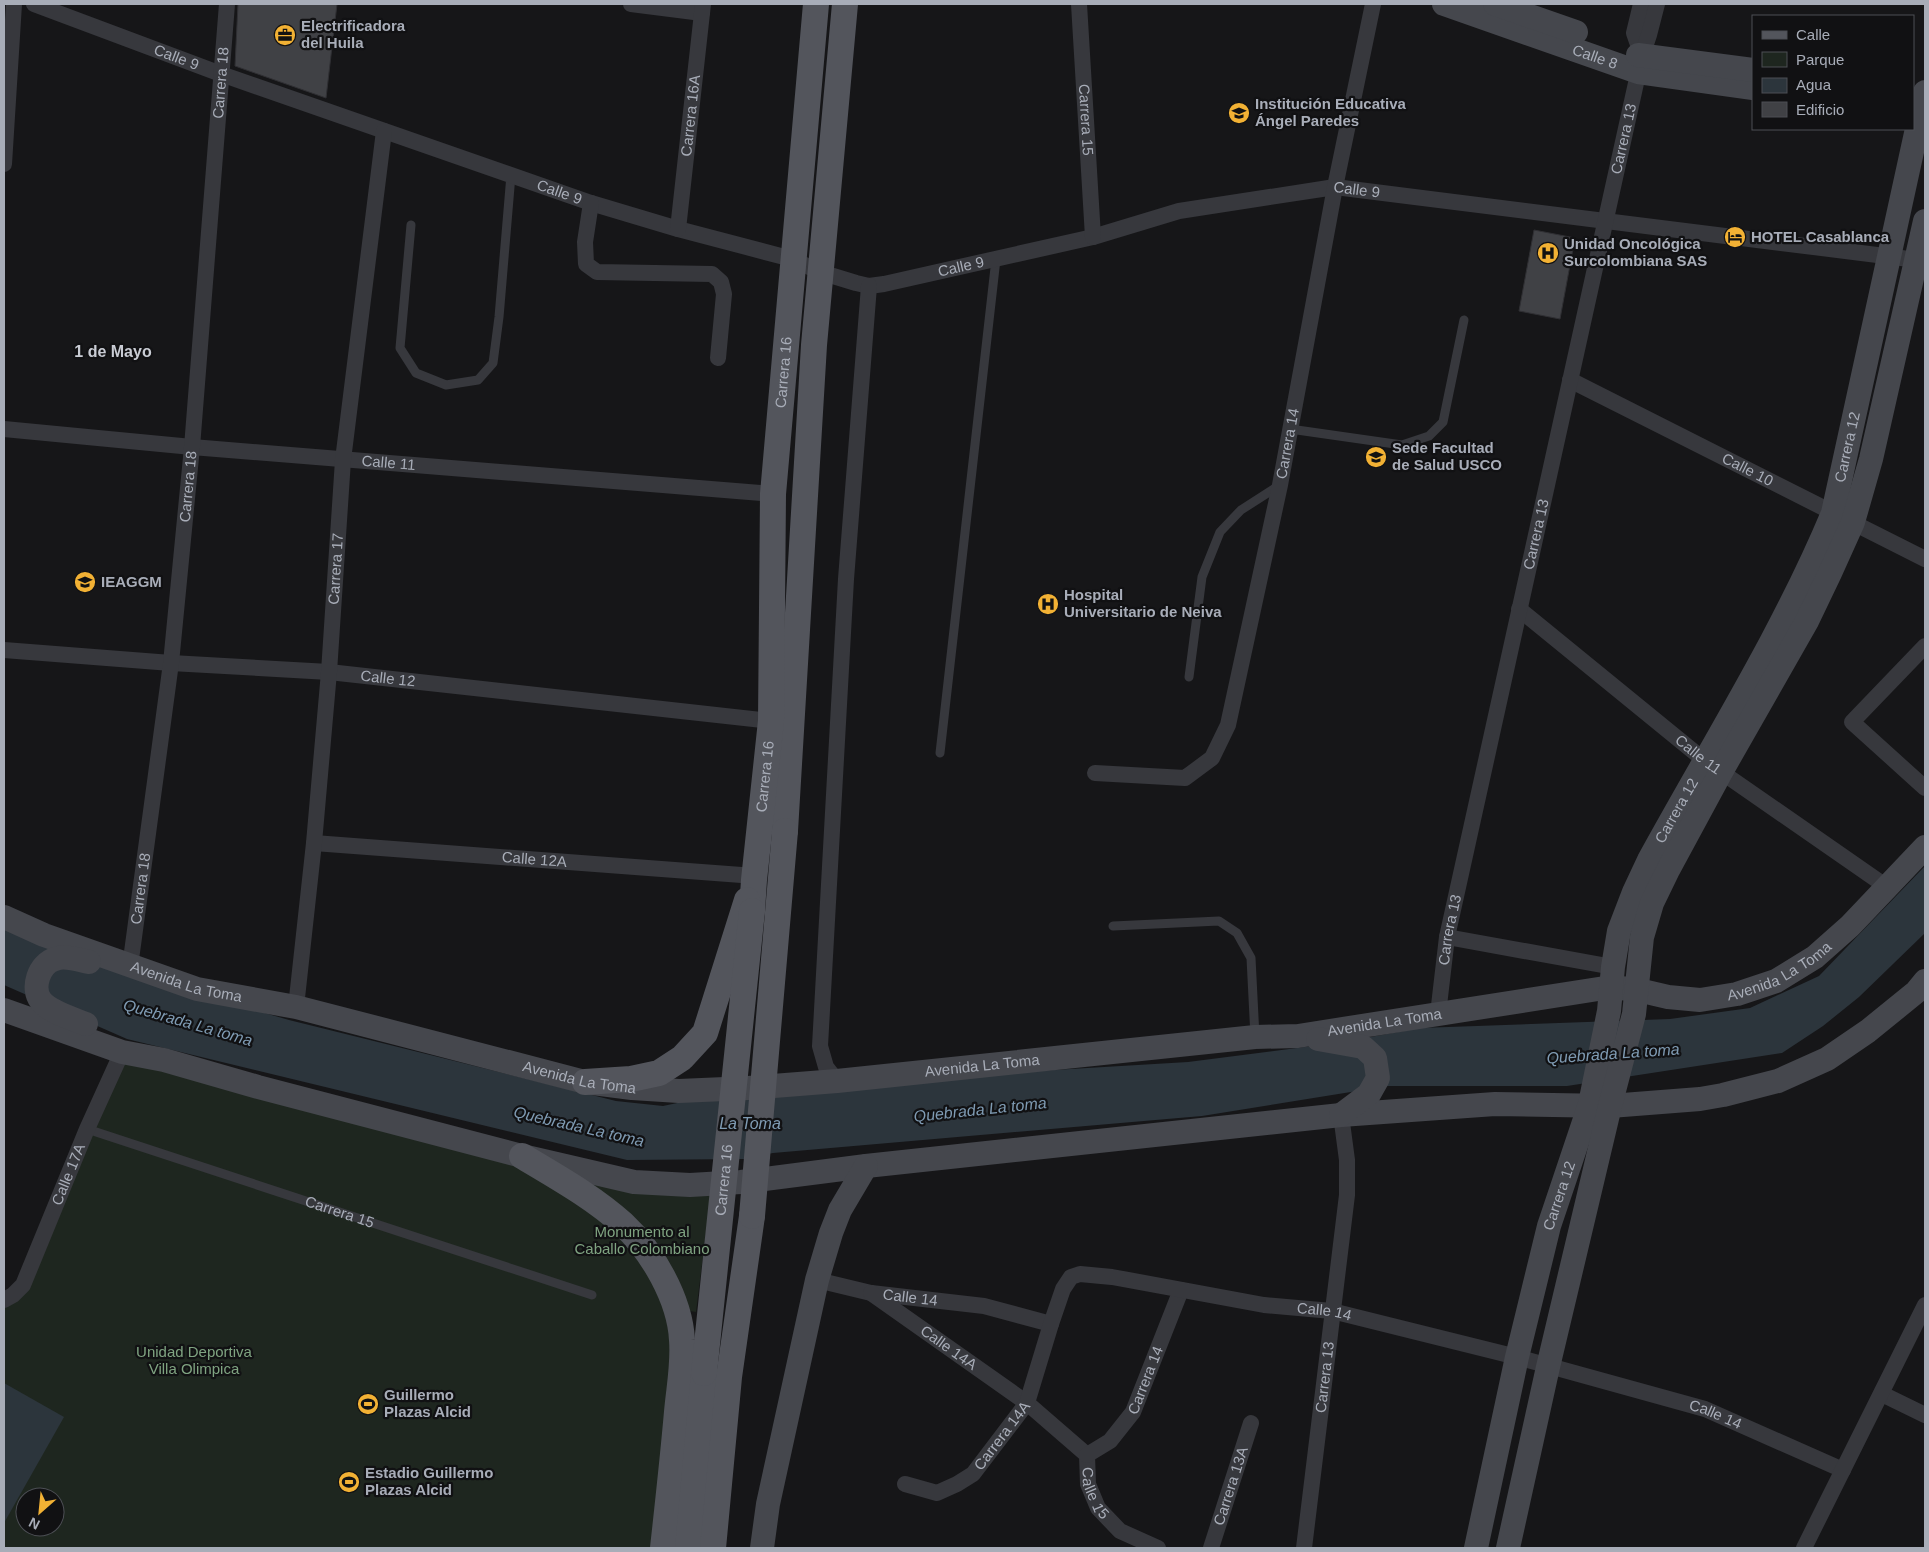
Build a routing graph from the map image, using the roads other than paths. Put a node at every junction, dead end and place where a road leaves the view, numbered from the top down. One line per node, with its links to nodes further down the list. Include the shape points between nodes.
1 (14, 4): 19 (street)
2 (34, 4): 16 (street, Calle 9)
3 (227, 4): 16 (street, Carrera 18)
4 (631, 4): 13 (street)
5 (816, 4): 32 (main road, Carrera 16)
6 (845, 4): 34 (main road, Carrera 16)
7 (1079, 4): 29 (street, Carrera 15)
8 (1374, 4): 23 (street, Carrera 14)
9 (1444, 4): 14 (main road, Calle 8)
10 (1495, 4): 14 (main road, Calle 8)
11 (1641, 4): 14 (street, via 1634,34)
12 (1657, 4): 14 (street, Carrera 13)
13 (702, 8): 28 (street, Carrera 16A)
14 (1640, 64): 15 (main road, Calle 8); 17 (main road, Calle 8); 25 (street, Carrera 13)
15 (1752, 70)
16 (221, 74): 20 (street, Calle 9); 41 (street, Carrera 18)
17 (1752, 88)
18 (1921, 101): 30 (main road, Carrera 12)
19 (6, 105): 21 (street)
20 (384, 131): 22 (street, Calle 9); 42 (street, Carrera 17)
21 (4, 164)
22 (511, 175): 24 (street, Calle 9); 27 (lane, via 493,363 478,380 446,385 416,373 400,348)
23 (1335, 187): 25 (street, Calle 9); 29 (street, Calle 9, via 1179,211); 40 (street, Carrera 14)
24 (591, 203): 28 (street, Calle 9); 37 (street, via 585,242 586,264 597,272 712,274 721,282 724,294)
25 (1606, 220): 30 (street, Calle 9); 38 (street, Carrera 13)
26 (1925, 221): 33 (main road, Carrera 12)
27 (411, 225)
28 (678, 229): 32 (street, Calle 9)
29 (1093, 237): 31 (street, Calle 9)
30 (1888, 257): 33 (street, Calle 9); 45 (main road, Carrera 12)
31 (996, 258): 35 (street, Calle 9); 54 (lane)
32 (792, 259): 34 (street, Calle 9); 44 (main road, Carrera 16)
33 (1921, 260): 45 (main road, Carrera 12, via 1871,459)
34 (820, 272): 35 (street, Calle 9); 94 (main road, Carrera 16, bridge, via 786,831 752,1216)
35 (869, 286): 77 (street, via 846,579 820,1046 826,1067)
36 (1464, 320): 40 (lane, via 1443,422 1429,436 1402,445)
37 (718, 358)
38 (1570, 380): 45 (street, Calle 10); 47 (street, Carrera 13)
39 (4, 428): 41 (street, Calle 11)
40 (1290, 429): 43 (street, Carrera 14)
41 (192, 448): 42 (street, Calle 11); 50 (street, Carrera 18)
42 (343, 460): 44 (street, Calle 11); 51 (street, Carrera 17)
43 (1280, 485): 52 (lane, via 1241,510 1220,532 1202,577); 56 (street, Carrera 14, via 1228,725 1212,758 1185,778)
44 (773, 494): 53 (main road, Carrera 16)
45 (1843, 517): 46 (street, Calle 10); 55 (main road, Carrera 12, via 1812,563)
46 (1925, 559)
47 (1519, 609): 55 (street, Calle 11); 64 (street, Carrera 13)
48 (1925, 646): 57 (street, via 1852,722)
49 (4, 650): 50 (street, Calle 12)
50 (171, 663): 51 (street, Calle 12); 65 (street, Carrera 18)
51 (329, 672): 53 (street, Calle 12); 58 (street, Carrera 17)
52 (1189, 676)
53 (771, 721): 60 (main road, Carrera 16)
54 (940, 753)
55 (1712, 766): 61 (street, Calle 11); 66 (main road, Carrera 12, via 1649,860 1619,931); 69 (main road, Carrera 12, via 1652,903 1642,937)
56 (1095, 773)
57 (1925, 788)
58 (314, 842): 60 (street, Calle 12A); 70 (street, Carrera 17)
59 (1925, 847): 61 (main road, Avenida La Toma)
60 (754, 878): 78 (main road, via 705,1033 682,1058 659,1073 631,1079); 94 (main road, Carrera 16, bridge)
61 (1888, 887): 69 (main road, Avenida La Toma, via 1815,957 1776,981 1737,994 1700,1000)
62 (4, 917): 65 (main road, Avenida La Toma)
63 (1113, 926): 74 (lane, via 1218,921 1236,933 1251,958)
64 (1447, 937): 66 (street); 72 (street, Carrera 13)
65 (130, 967): 68 (main road, Avenida La Toma)
66 (1612, 977): 69 (main road, Avenida La Toma); 72 (main road, Avenida La Toma); 79 (main road, Carrera 12)
67 (1925, 981): 79 (main road, via 1868,1031 1827,1059 1778,1081 1700,1099)
68 (198, 989): 70 (main road, Avenida La Toma); 76 (main road, via 67,958 56,958 41,973 36,991 44,1004)
69 (1638, 990): 79 (main road, Carrera 12, via 1634,1014)
70 (296, 1007): 78 (main road, Avenida La Toma)
71 (4, 1010): 75 (main road)
72 (1438, 1014): 73 (main road, Avenida La Toma)
73 (1298, 1036): 74 (main road, Avenida La Toma); 80 (main road, via 1363,1047 1375,1058 1378,1078 1369,1094)
74 (1255, 1037): 77 (main road, Avenida La Toma)
75 (122, 1052): 76 (main road); 81 (street, Calle 17A)
76 (164, 1060): 82 (main road)
77 (837, 1080): 78 (main road, Avenida La Toma, via 679,1091)
78 (585, 1082)
79 (1601, 1099): 80 (main road); 92 (main road, Carrera 12, via 1549,1226); 93 (main road, Carrera 12)
80 (1341, 1115): 83 (main road); 90 (street, Carrera 13, via 1348,1160 1348,1195)
81 (87, 1129): 87 (lane, Carrera 15); 88 (street, Calle 17A, via 23,1285)
82 (522, 1156): 83 (main road, via 634,1182 690,1185); 102 (main road, via 598,1203 624,1225 663,1275 676,1309 682,1339)
83 (866, 1166): 84 (main road, via 830,1233)
84 (817, 1280): 86 (street, Calle 14); 105 (main road, via 768,1504)
85 (1181, 1290): 90 (street, Calle 14, via 1264,1305); 91 (street, Calle 14, via 1080,1274 1071,1277 1063,1289); 99 (street, Carrera 14, via 1133,1412 1110,1442)
86 (871, 1292): 91 (street, Calle 14, via 984,1306); 96 (street, Calle 14A)
87 (592, 1295)
88 (8, 1298)
89 (1925, 1305): 95 (street)
90 (1332, 1311): 92 (street, Calle 14); 108 (street, Carrera 13)
91 (1051, 1324): 96 (street, Carrera 14A)
92 (1517, 1357): 93 (street, Calle 14); 109 (main road, Carrera 12)
93 (1548, 1367): 100 (street, Calle 14, via 1705,1409); 110 (main road, Carrera 12)
94 (717, 1375): 103 (main road, Carrera 16); 104 (main road, Carrera 16)
95 (1882, 1394): 97 (street); 100 (street)
96 (1027, 1403): 99 (street, Calle 15); 101 (street, Carrera 14A, via 973,1474 937,1493)
97 (1925, 1415)
98 (1251, 1423): 107 (street, Carrera 13A)
99 (1088, 1456): 106 (street, Calle 15, via 1088,1484 1098,1508 1120,1532)
100 (1843, 1470): 111 (street)
101 (905, 1484)
102 (663, 1548)
103 (688, 1548)
104 (713, 1548)
105 (762, 1548)
106 (1158, 1548)
107 (1211, 1548)
108 (1304, 1548)
109 (1476, 1548)
110 (1508, 1548)
111 (1804, 1548)

